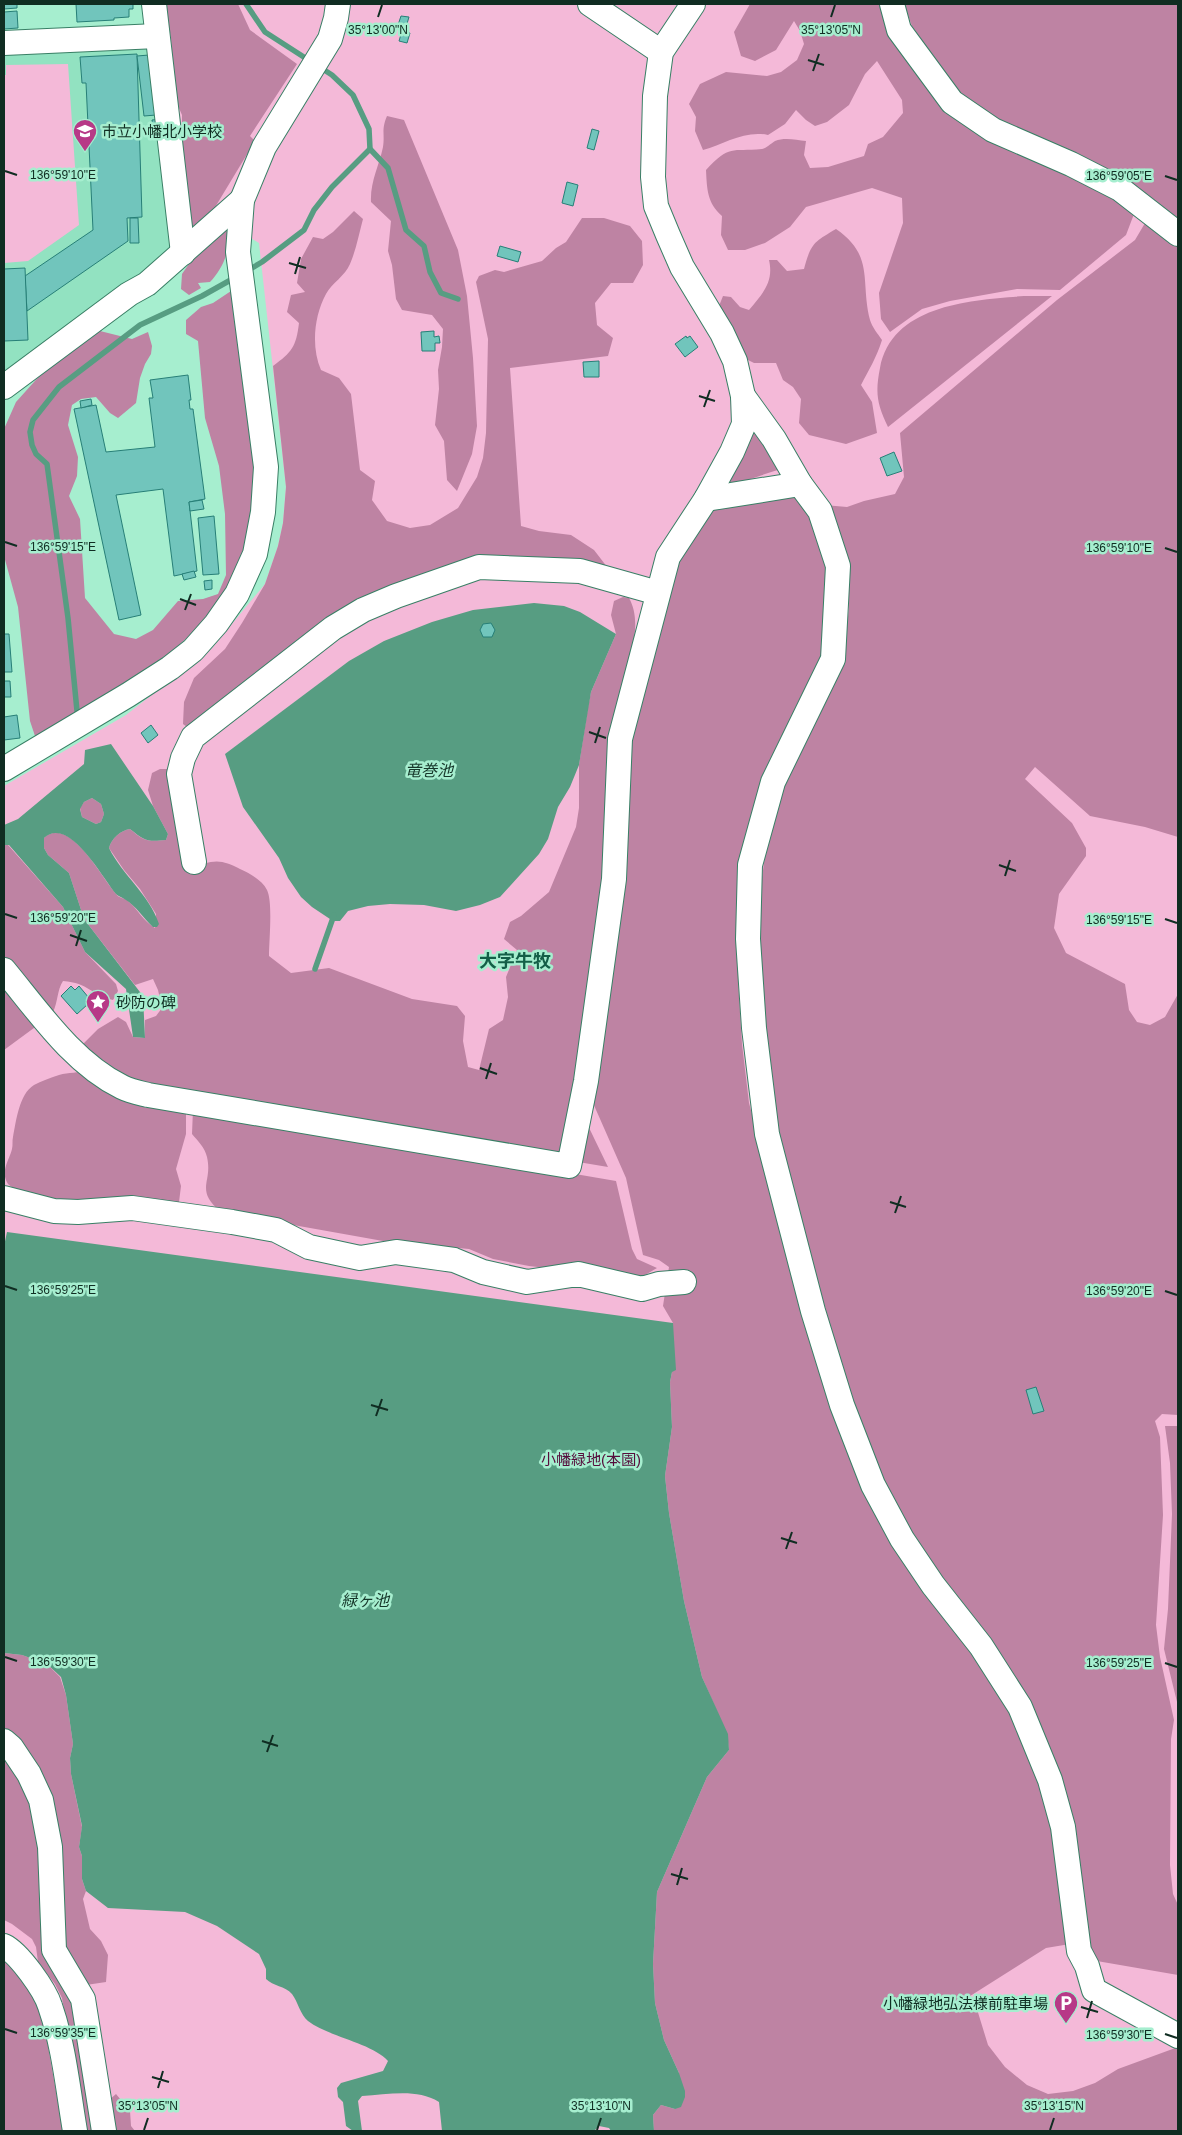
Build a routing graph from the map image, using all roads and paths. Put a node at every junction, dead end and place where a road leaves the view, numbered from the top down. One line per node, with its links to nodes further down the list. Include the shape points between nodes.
1 (154, 4): 6 (street)
2 (338, 4): 9 (street, via 330,40 264,147)
3 (590, 4): 8 (street)
4 (693, 4): 8 (street)
5 (892, 4): 10 (street, via 899,30 952,102 993,130 1120,189)
6 (157, 36): 7 (street); 11 (street)
7 (4, 43)
8 (661, 52): 13 (street, via 655,96 653,177 656,206 682,266 735,361)
9 (242, 200): 11 (street); 17 (street, via 238,252 266,467 263,512 255,554 237,594 193,650 128,696)
10 (1178, 234)
11 (183, 253): 12 (street, via 147,284)
12 (4, 387)
13 (743, 396): 14 (street, via 774,439); 15 (street, via 744,424)
14 (800, 484): 15 (street); 24 (street, via 820,511 838,566 837,611 833,659 773,782 750,864 748,939 754,1028 767,1134 819,1330 842,1405 873,1484 902,1538 933,1585 981,1646 1020,1707 1050,1780 1063,1827 1079,1951 1094,1990)
15 (706, 499): 16 (street, via 668,557)
16 (658, 593): 18 (street, via 580,571 479,567 363,610 333,628 193,737 179,774); 19 (street, via 620,740 614,879 586,1081 569,1166 148,1096 104,1076 81,1057 47,1023)
17 (4, 769)
18 (194, 862)
19 (4, 970)
20 (4, 1198): 21 (street, via 54,1211 132,1208 232,1222 276,1230 308,1247 360,1258 396,1252 454,1260 483,1272 528,1282 578,1274 642,1289)
21 (684, 1282)
22 (4, 1741): 26 (street, via 29,1774 41,1800 50,1847 54,1950 83,1999)
23 (4, 1946): 25 (street, via 26,1965 50,2004)
24 (1178, 2036)
25 (74, 2131)
26 (104, 2131)

